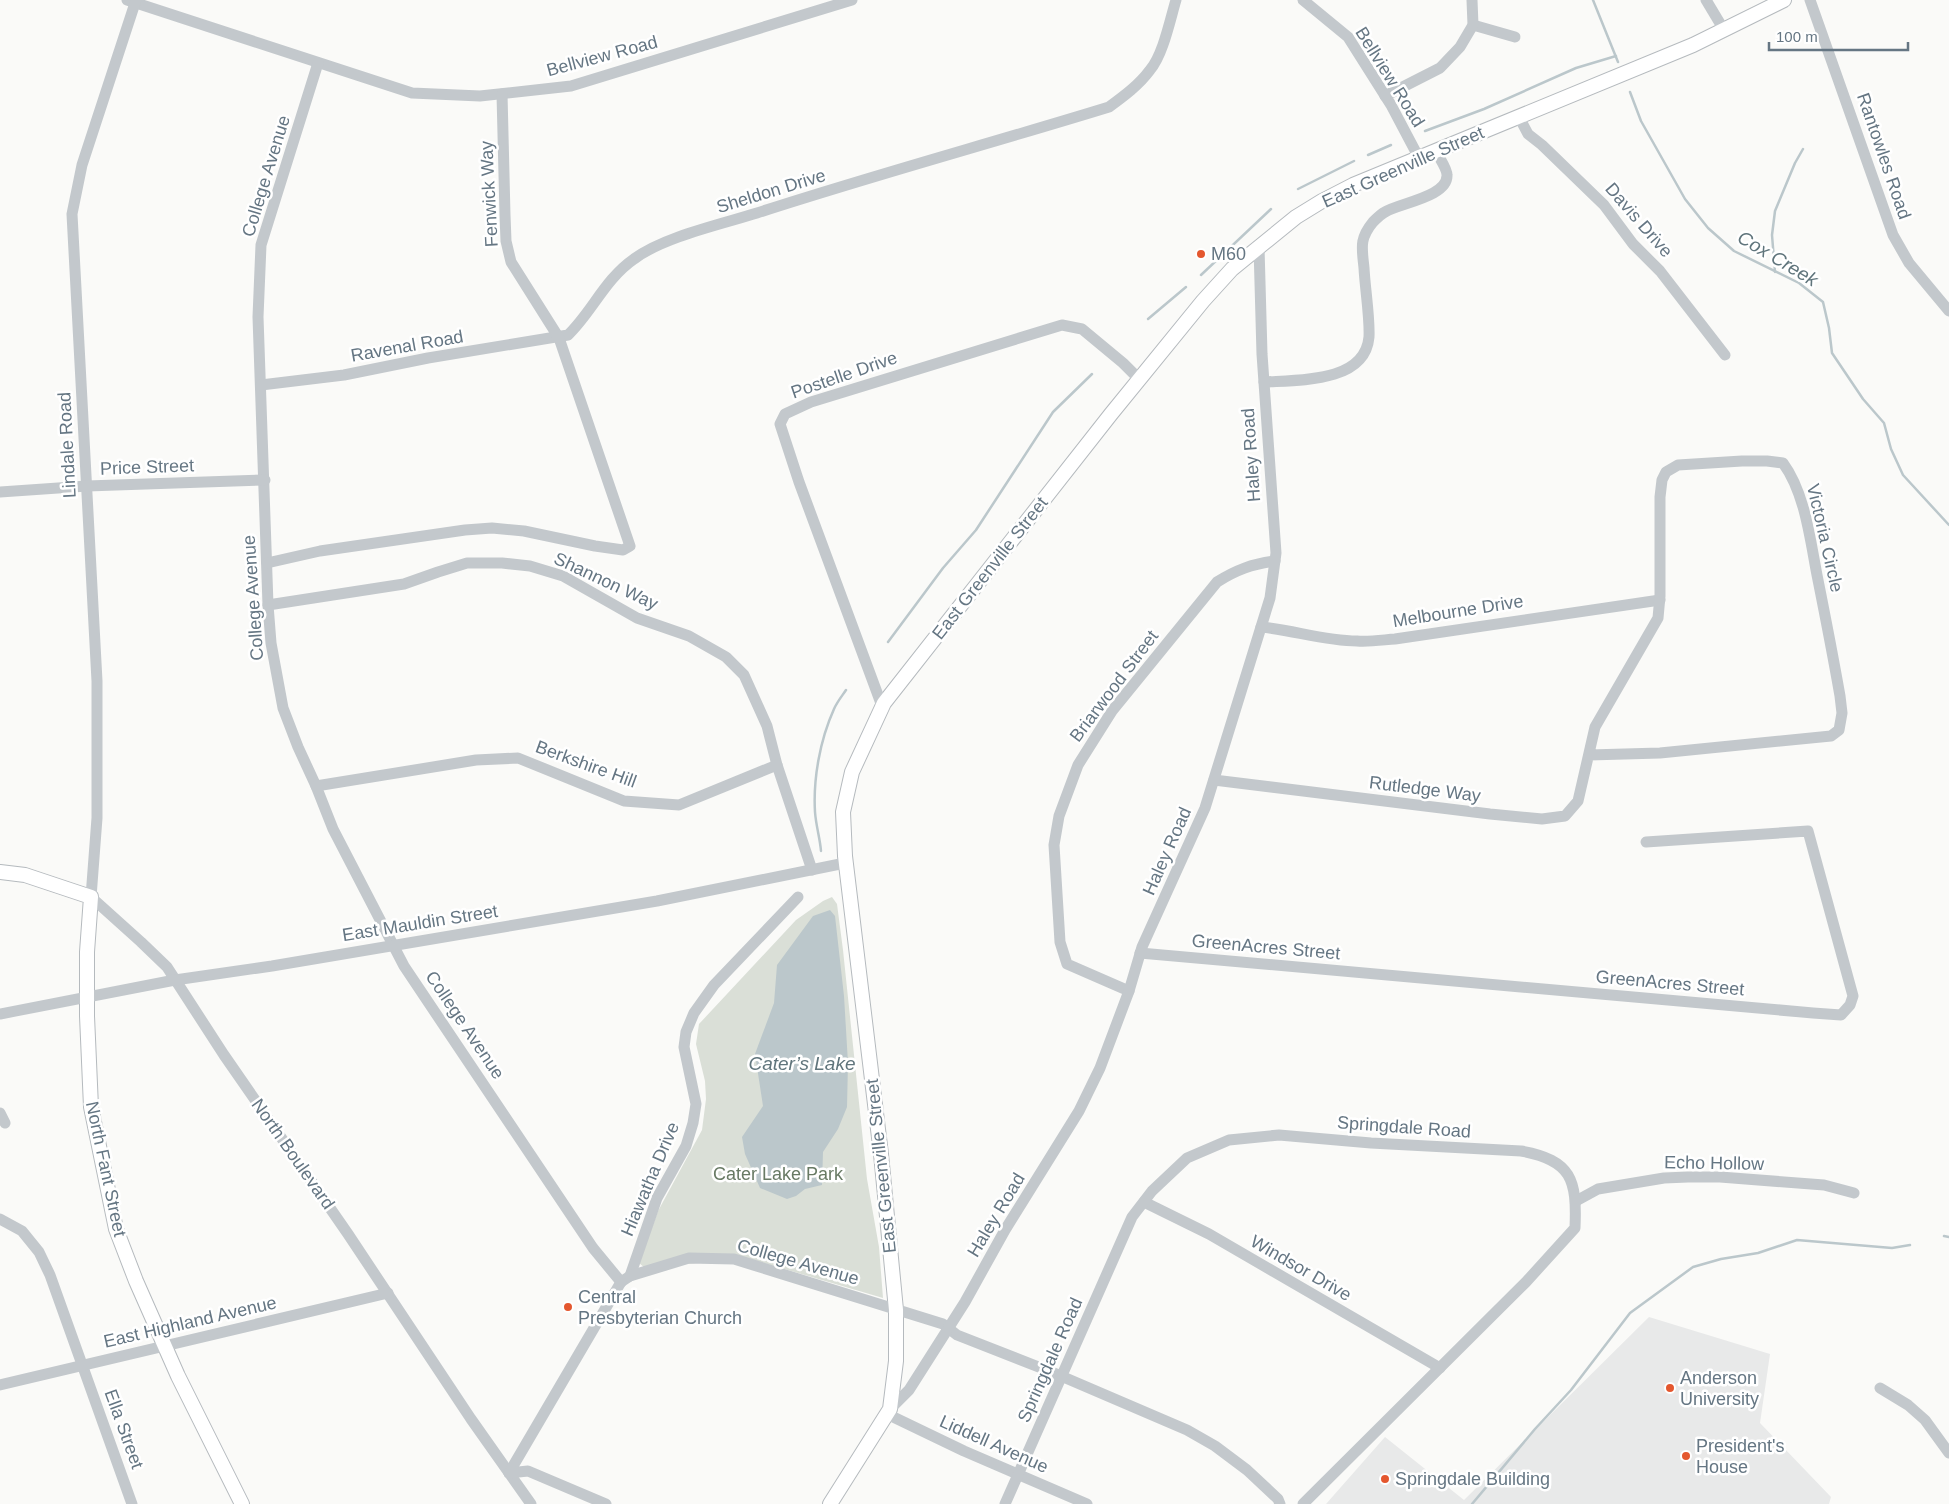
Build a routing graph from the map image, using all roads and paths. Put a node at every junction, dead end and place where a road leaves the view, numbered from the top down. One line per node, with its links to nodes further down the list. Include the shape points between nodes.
1 (852, 0): 13 (street, Bellview Road, via 571,86)
2 (1176, 0): 20 (street, Sheldon Drive, via 1152,69 1109,107 660,244 634,258 615,275 580,324 568,336)
3 (1304, 0): 14 (street, Bellview Road, via 1348,37)
4 (1472, 0): 9 (street)
5 (1706, 0): 10 (street)
6 (1784, 0): 10 (main road, East Greenville Street)
7 (1810, 0): 19 (street, Rantowles Road, via 1893,235 1909,263)
8 (133, 1): 12 (street, Bellview Road); 26 (street, Lindale Road, via 82,165 72,214)
9 (1472, 26): 11 (street); 14 (street, via 1460,47 1440,68)
10 (1724, 30): 15 (main road, East Greenville Street)
11 (1515, 37)
12 (318, 63): 13 (street, Bellview Road, via 412,93); 24 (street, College Avenue, via 261,245 258,318)
13 (502, 94): 20 (street, Fenwick Way, via 506,241 511,262)
14 (1385, 96): 17 (street, Bellview Road)
15 (1519, 117): 16 (main road, East Greenville Street); 21 (street, Davis Drive, via 1528,134 1604,205)
16 (1436, 151): 17 (main road, East Greenville Street); 23 (street, via 1447,175 1445,183 1436,192 1384,212 1362,241 1369,337 1364,354 1342,373)
17 (1418, 158): 18 (main road, East Greenville Street, via 1322,201)
18 (1259, 247): 22 (main road, East Greenville Street, via 1226,275); 23 (street, Haley Road)
19 (1949, 311)
20 (559, 338): 24 (street, Ravenal Road, via 428,358 344,375); 29 (street, Shannon Way, via 630,542 629,548 595,546 524,531 492,528 320,551)
21 (1725, 355)
22 (1139, 379): 33 (main road, East Greenville Street); 33 (street, Postelle Drive, via 1082,329 1062,324 811,402 785,414 780,424)
23 (1264, 382): 28 (street, Haley Road)
24 (261, 385): 25 (street, College Avenue)
25 (265, 480): 26 (street, Price Street); 29 (street, College Avenue)
26 (87, 486): 27 (street, Price Street); 43 (street, Lindale Road, via 98,769)
27 (0, 492)
28 (1274, 561): 32 (street, Haley Road, via 1270,598); 47 (street, Briarwood Street, via 1252,564 1217,582 1112,712 1078,764 1059,816 1054,845 1060,942 1067,964)
29 (266, 563): 31 (street, College Avenue)
30 (1660, 600): 32 (street, Melbourne Drive, via 1356,642); 34 (street, Victoria Circle, via 1658,618 1596,727); 34 (street, Victoria Circle, via 1660,497 1666,472 1678,465 1767,460 1783,463 1797,487 1810,540 1840,696 1842,714 1839,730 1831,736 1660,753)
31 (268, 605): 35 (street, Shannon Way, via 404,584 467,563 530,566 563,576 637,618 689,636 726,657 744,675 766,726); 37 (street, College Avenue, via 271,642 284,708)
32 (1261, 627): 36 (street, Haley Road)
33 (882, 706): 39 (main road, East Greenville Street, via 852,772 843,812)
34 (1589, 755): 36 (street, Rutledge Way, via 1578,801 1565,816 1542,819)
35 (778, 765): 37 (street, Berkshire Hill, via 679,805 624,801 518,758 476,760); 40 (street, Shannon Way)
36 (1214, 780): 45 (street, Haley Road, via 1206,808)
37 (316, 786): 44 (street, College Avenue, via 333,828)
38 (1646, 842): 45 (street, GreenAcres Street, via 1808,830 1853,996 1850,1005 1841,1015 1813,1013)
39 (845, 863): 40 (street, East Mauldin Street); 56 (main road, East Greenville Street, via 881,1154)
40 (812, 870): 44 (street, East Mauldin Street, via 647,903)
41 (0, 872): 43 (main road, North Boulevard, via 25,875)
42 (798, 896): 54 (street, Hiawatha Drive, via 714,985 694,1013 684,1047 696,1104 693,1122 686,1146 657,1198)
43 (91, 897): 46 (street, North Boulevard, via 148,948); 48 (main road, North Fant Street, via 86,936)
44 (394, 945): 46 (street, East Mauldin Street); 54 (street, College Avenue, via 404,966 593,1248)
45 (1140, 953): 47 (street, Haley Road)
46 (175, 980): 48 (street, East Mauldin Street); 55 (street, North Boulevard)
47 (1129, 991): 57 (street, Haley Road, via 1100,1068 1079,1111)
48 (87, 996): 49 (street, East Mauldin Street); 58 (main road, North Fant Street, via 91,1107 116,1229)
49 (0, 1014)
50 (1854, 1193): 51 (street, Echo Hollow, via 1824,1185 1688,1177 1598,1189)
51 (1576, 1201): 52 (street, Springdale Road, via 1570,1176 1554,1160 1538,1154 1279,1136 1229,1140 1187,1158 1152,1190); 60 (street, Springdale Road, via 1575,1228)
52 (1144, 1202): 60 (street, Windsor Drive, via 1209,1234); 61 (street, Springdale Road, via 1132,1217)
53 (0, 1219): 59 (street, Ella Street, via 22,1231 39,1252)
54 (626, 1279): 56 (street, College Avenue, via 689,1258 734,1259); 66 (street, Hiawatha Drive)
55 (388, 1293): 58 (street, East Highland Avenue); 66 (street, North Boulevard)
56 (896, 1310): 57 (street, College Avenue); 64 (main road, East Greenville Street, via 896,1361)
57 (947, 1327): 61 (street, College Avenue, via 958,1335); 64 (street, Haley Road, via 909,1390)
58 (164, 1345): 59 (street, East Highland Avenue); 69 (main road, North Fant Street)
59 (82, 1365): 62 (street, East Highland Avenue); 68 (street, Ella Street)
60 (1440, 1368): 76 (street, Springdale Road)
61 (1062, 1376): 67 (street, Springdale Road); 75 (street, College Avenue, via 1187,1430 1215,1446 1254,1475)
62 (0, 1385)
63 (1880, 1388): 65 (street, via 1925,1420)
64 (888, 1412): 67 (street, Liddell Avenue); 72 (main road, East Greenville Street)
65 (1949, 1453)
66 (509, 1473): 70 (street, North Boulevard); 71 (street, via 528,1471)
67 (1019, 1475): 73 (street, Springdale Road); 74 (street, Liddell Avenue)
68 (132, 1504)
69 (242, 1504)
70 (531, 1504)
71 (606, 1504)
72 (830, 1504)
73 (1006, 1504)
74 (1087, 1504)
75 (1280, 1504)
76 (1303, 1504)

